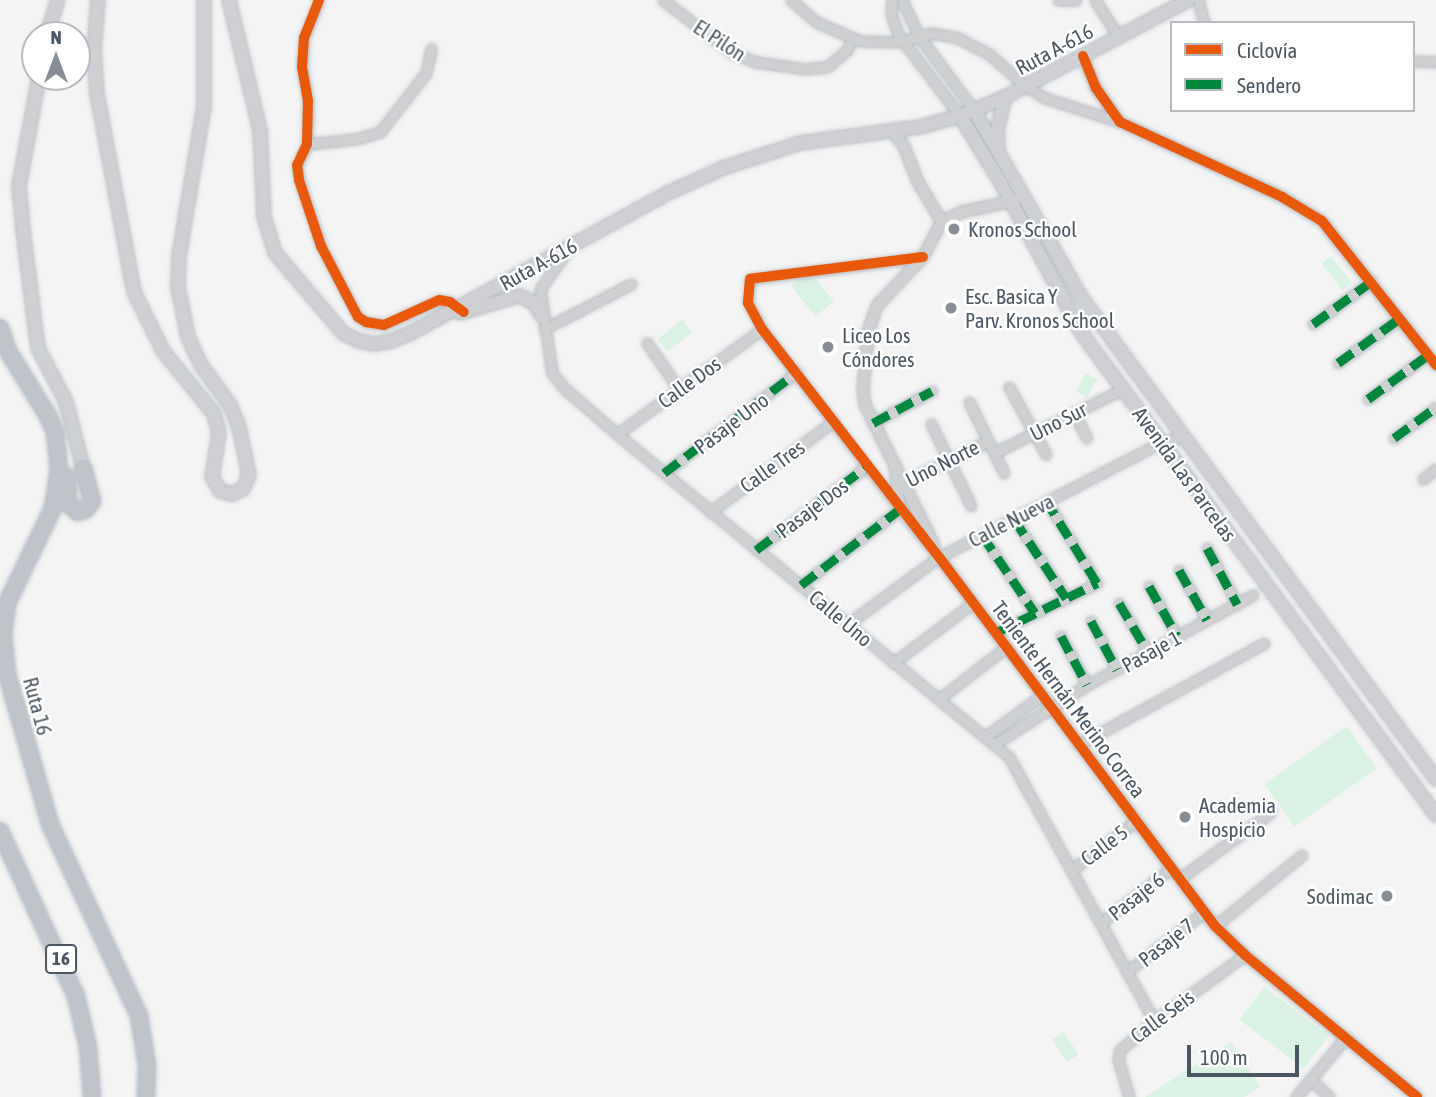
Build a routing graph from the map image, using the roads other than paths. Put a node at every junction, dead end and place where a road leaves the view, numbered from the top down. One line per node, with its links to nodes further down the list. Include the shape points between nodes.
1 (58, 0): 16 (main road)
2 (98, 0): 3 (main road, via 94,78 132,285 163,351 214,414 219,433 213,480 220,491 233,494 243,489 249,475 239,427 193,348 179,300 179,256 204,106)
3 (204, 0)
4 (229, 0): 42 (main road, Ruta A-616, via 260,130 264,217 275,253 342,333 374,344)
5 (319, 0): 33 (street, via 304,38 302,58 308,100)
6 (663, 0): 15 (street, El Pilón)
7 (792, 0): 20 (street, via 809,17)
8 (892, 0): 21 (street, via 891,12)
9 (902, 0): 18 (street)
10 (1058, 0): 11 (street)
11 (1076, 0)
12 (1096, 0): 19 (street)
13 (1188, 0): 19 (main road, Ruta A-616)
14 (1198, 0): 17 (street)
15 (676, 4): 20 (street, El Pilón, via 733,53 780,67 827,67)
16 (51, 21)
17 (1203, 21)
18 (918, 35): 21 (street); 26 (street, via 930,33 969,43 999,61); 29 (street)
19 (1118, 36): 23 (main road, Ruta A-616)
20 (852, 39): 21 (street)
21 (902, 41): 30 (street)
22 (430, 49): 33 (street, via 426,73 380,132)
23 (1083, 56): 26 (main road, Ruta A-616); 31 (street, via 1096,88)
24 (1415, 61): 25 (street)
25 (1436, 62)
26 (1024, 85): 28 (main road, Ruta A-616); 31 (street, via 1056,102)
27 (36, 91): 77 (main road, via 19,186 23,230 38,348 66,402)
28 (1005, 97): 29 (main road, Ruta A-616); 34 (main road)
29 (974, 110): 30 (main road, Ruta A-616); 34 (main road, Avenida Las Parcelas)
30 (960, 116): 32 (main road, Ruta A-616); 36 (main road, Avenida Las Parcelas)
31 (1120, 122): 40 (street, via 1317,217)
32 (892, 131): 37 (street); 38 (main road, Ruta A-616, via 800,143 759,155 668,193)
33 (307, 144): 42 (street, via 297,165 299,180 321,246 358,317 384,325 439,300)
34 (998, 147): 35 (main road, Avenida Las Parcelas)
35 (1025, 197): 36 (street); 68 (main road, Avenida Las Parcelas, via 1075,289)
36 (1010, 201): 37 (street, via 962,212); 56 (main road, Avenida Las Parcelas, via 1068,311)
37 (942, 222): 39 (street, Teniente Hernán Merino Correa)
38 (573, 245): 42 (main road, Ruta A-616); 43 (street, Calle Uno, via 540,289)
39 (923, 257): 48 (street, Teniente Hernán Merino Correa, via 750,279 748,303); 63 (street, Teniente Hernán Merino Correa, via 883,297 872,317 863,390)
40 (1372, 281): 44 (street); 45 (street)
41 (631, 284): 47 (street)
42 (461, 310): 43 (main road, via 519,296 533,302)
43 (542, 316): 47 (street, Calle Uno)
44 (1399, 318): 50 (street); 51 (street)
45 (1313, 324)
46 (0, 328): 65 (highway, Ruta 16 / 16, via 8,351)
47 (544, 329): 66 (street, Calle Uno, via 552,373)
48 (762, 329): 53 (street, Teniente Hernán Merino Correa); 55 (street, Calle Dos)
49 (647, 343): 55 (street)
50 (1428, 355): 52 (street); 58 (street)
51 (1338, 363)
52 (1436, 365)
53 (797, 372): 62 (street, Teniente Hernán Merino Correa); 79 (street, Pasaje Uno)
54 (1009, 387): 67 (street)
55 (679, 389): 66 (street, Calle Dos)
56 (1123, 389): 61 (street, Uno Sur); 72 (main road, Avenida Las Parcelas)
57 (932, 391): 63 (street)
58 (1368, 399)
59 (969, 402): 71 (street)
60 (1436, 407): 70 (street)
61 (1074, 413): 67 (street, Uno Sur); 69 (street)
62 (834, 421): 76 (street, Teniente Hernán Merino Correa); 86 (street, Calle Tres)
63 (873, 423): 82 (street, Teniente Hernán Merino Correa)
64 (931, 424): 75 (street)
65 (55, 432): 77 (highway, via 65,466 66,498 77,512 91,507 92,500); 137 (highway, Ruta 16 / 16, via 58,485 46,524 8,603 5,662 50,824 139,1017 147,1065)
66 (617, 434): 79 (street, Calle Uno)
67 (1032, 434): 73 (street, Uno Sur); 74 (street)
68 (1184, 436): 72 (street, Calle Nueva); 119 (main road, Avenida Las Parcelas)
69 (1087, 438)
70 (1394, 438)
71 (988, 441): 73 (street); 75 (street, Uno Norte)
72 (1162, 442): 83 (street, Calle Nueva); 121 (main road, Avenida Las Parcelas)
73 (994, 453): 80 (street)
74 (1046, 455)
75 (949, 459): 82 (street, Uno Norte); 84 (street)
76 (867, 466): 85 (street, Teniente Hernán Merino Correa); 90 (street, Pasaje Dos)
77 (83, 467)
78 (1436, 469): 81 (street)
79 (664, 473): 86 (street, Calle Uno)
80 (1004, 473)
81 (1423, 478)
82 (900, 485): 85 (street, Teniente Hernán Merino Correa); 91 (street, Teniente Hernán Merino Correa)
83 (1047, 502): 87 (street, Calle Nueva); 96 (street, via 1097,583)
84 (971, 506)
85 (900, 509): 91 (street, Teniente Hernán Merino Correa); 93 (street)
86 (710, 512): 90 (street, Calle Uno)
87 (1014, 519): 88 (street, Calle Nueva); 96 (street)
88 (982, 535): 91 (street, Calle Nueva); 100 (street)
89 (1207, 548): 99 (street)
90 (756, 550): 93 (street, Calle Uno)
91 (939, 557): 97 (street, Teniente Hernán Merino Correa); 103 (street, Calle Nueva)
92 (1179, 570): 101 (street)
93 (801, 585): 103 (street, Calle Uno)
94 (1149, 586): 106 (street)
95 (1253, 595): 99 (street, Pasaje 1)
96 (1066, 598): 100 (street)
97 (973, 603): 104 (street, Teniente Hernán Merino Correa); 110 (street)
98 (1119, 603): 109 (street)
99 (1237, 604): 101 (street, Pasaje 1)
100 (1035, 613): 104 (street)
101 (1207, 620): 106 (street, Pasaje 1)
102 (1090, 621): 111 (street)
103 (849, 623): 110 (street, Calle Uno)
104 (995, 634): 108 (street, Teniente Hernán Merino Correa)
105 (1061, 636): 112 (street)
106 (1177, 636): 109 (street, Pasaje 1)
107 (1264, 643): 118 (street)
108 (1005, 648): 113 (street, Teniente Hernán Merino Correa); 114 (street)
109 (1147, 652): 111 (street, Pasaje 1)
110 (893, 663): 114 (street, Calle Uno)
111 (1117, 670): 112 (street, Pasaje 1)
112 (1087, 685): 115 (street, Pasaje 1)
113 (1041, 696): 115 (street, Teniente Hernán Merino Correa); 116 (street)
114 (939, 699): 116 (street, Calle Uno)
115 (1050, 707): 117 (street, Pasaje 1); 118 (street, Teniente Hernán Merino Correa)
116 (986, 736): 117 (street, Calle Uno)
117 (995, 744): 125 (street, Calle Uno, via 1016,767)
118 (1078, 745): 122 (street, Teniente Hernán Merino Correa)
119 (1436, 779)
120 (1271, 812): 127 (street)
121 (1436, 815)
122 (1136, 821): 125 (street, Calle 5); 126 (street, Teniente Hernán Merino Correa)
123 (0, 831): 136 (highway, 16, via 76,996 88,1047)
124 (1302, 855): 130 (street)
125 (1073, 869): 129 (street, Calle Uno)
126 (1170, 869): 127 (street, Teniente Hernán Merino Correa); 129 (street, Pasaje 6)
127 (1178, 879): 128 (street, Teniente Hernán Merino Correa)
128 (1204, 912): 130 (street, Teniente Hernán Merino Correa); 132 (street, Pasaje 7)
129 (1102, 922): 132 (street, Calle Uno)
130 (1215, 926): 131 (street, Teniente Hernán Merino Correa)
131 (1245, 955): 133 (street, Calle Seis); 134 (street, Teniente Hernán Merino Correa)
132 (1128, 971): 133 (street, Calle Uno)
133 (1154, 1021): 138 (street, Calle Seis, via 1120,1050 1118,1059)
134 (1346, 1037): 135 (street); 141 (street, Teniente Hernán Merino Correa)
135 (1310, 1080): 139 (street); 140 (street)
136 (92, 1097)
137 (146, 1097)
138 (1129, 1097)
139 (1296, 1097)
140 (1329, 1097)
141 (1417, 1097)

